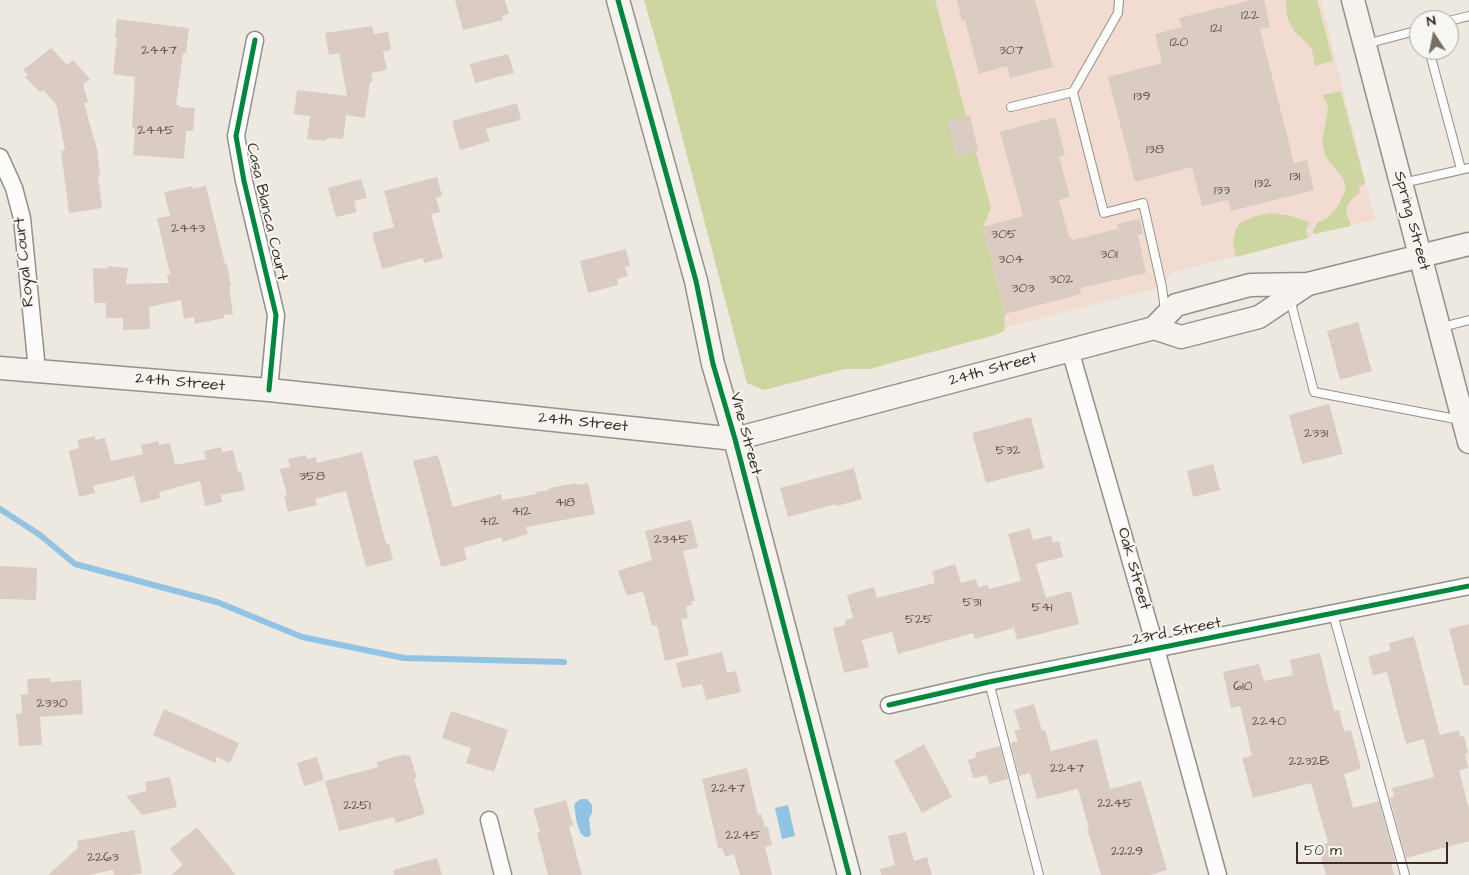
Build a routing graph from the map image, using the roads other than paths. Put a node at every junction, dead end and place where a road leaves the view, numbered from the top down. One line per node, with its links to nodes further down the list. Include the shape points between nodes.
1 (618, 0): 25 (main road, Vine Street, via 696,280 713,364)
2 (1119, 0): 8 (lane, via 1118,13)
3 (1353, 0): 6 (main road, Spring Street)
4 (1409, 33): 6 (lane)
5 (255, 40): 23 (street, Casa Blanca Court, via 236,136 276,315)
6 (1364, 45): 12 (main road, Spring Street)
7 (1432, 60): 11 (lane)
8 (1073, 92): 9 (lane); 18 (lane, via 1104,213 1143,204 1162,287)
9 (1011, 107)
10 (0, 157): 22 (street, Royal Court, via 14,188 22,218)
11 (1465, 168): 12 (lane)
12 (1401, 184): 14 (main road, Spring Street)
13 (1469, 244): 14 (main road, 24th Street)
14 (1420, 257): 15 (main road, 24th Street); 19 (main road, Spring Street)
15 (1308, 284): 16 (main road, 24th Street); 18 (main road, 24th Street, via 1250,284 1176,305)
16 (1289, 297): 18 (main road, 24th Street, via 1259,317 1182,337); 24 (lane, via 1314,392)
17 (1469, 320): 19 (lane)
18 (1160, 322): 20 (main road, 24th Street)
19 (1439, 328): 24 (main road, Spring Street)
20 (1070, 350): 25 (main road, 24th Street); 28 (street, Oak Street)
21 (0, 368): 22 (main road, 24th Street)
22 (37, 370): 23 (main road, 24th Street)
23 (269, 390): 25 (main road, 24th Street)
24 (1465, 418)
25 (735, 439): 33 (main road, Vine Street)
26 (1469, 586): 27 (street, 23rd Street)
27 (1333, 614): 28 (street, 23rd Street); 36 (lane)
28 (1156, 649): 29 (street, 23rd Street); 35 (street, Oak Street)
29 (989, 682): 30 (street, 23rd Street); 34 (lane)
30 (890, 705)
31 (489, 820): 32 (street)
32 (503, 875)
33 (849, 875)
34 (1040, 875)
35 (1218, 875)
36 (1405, 875)

